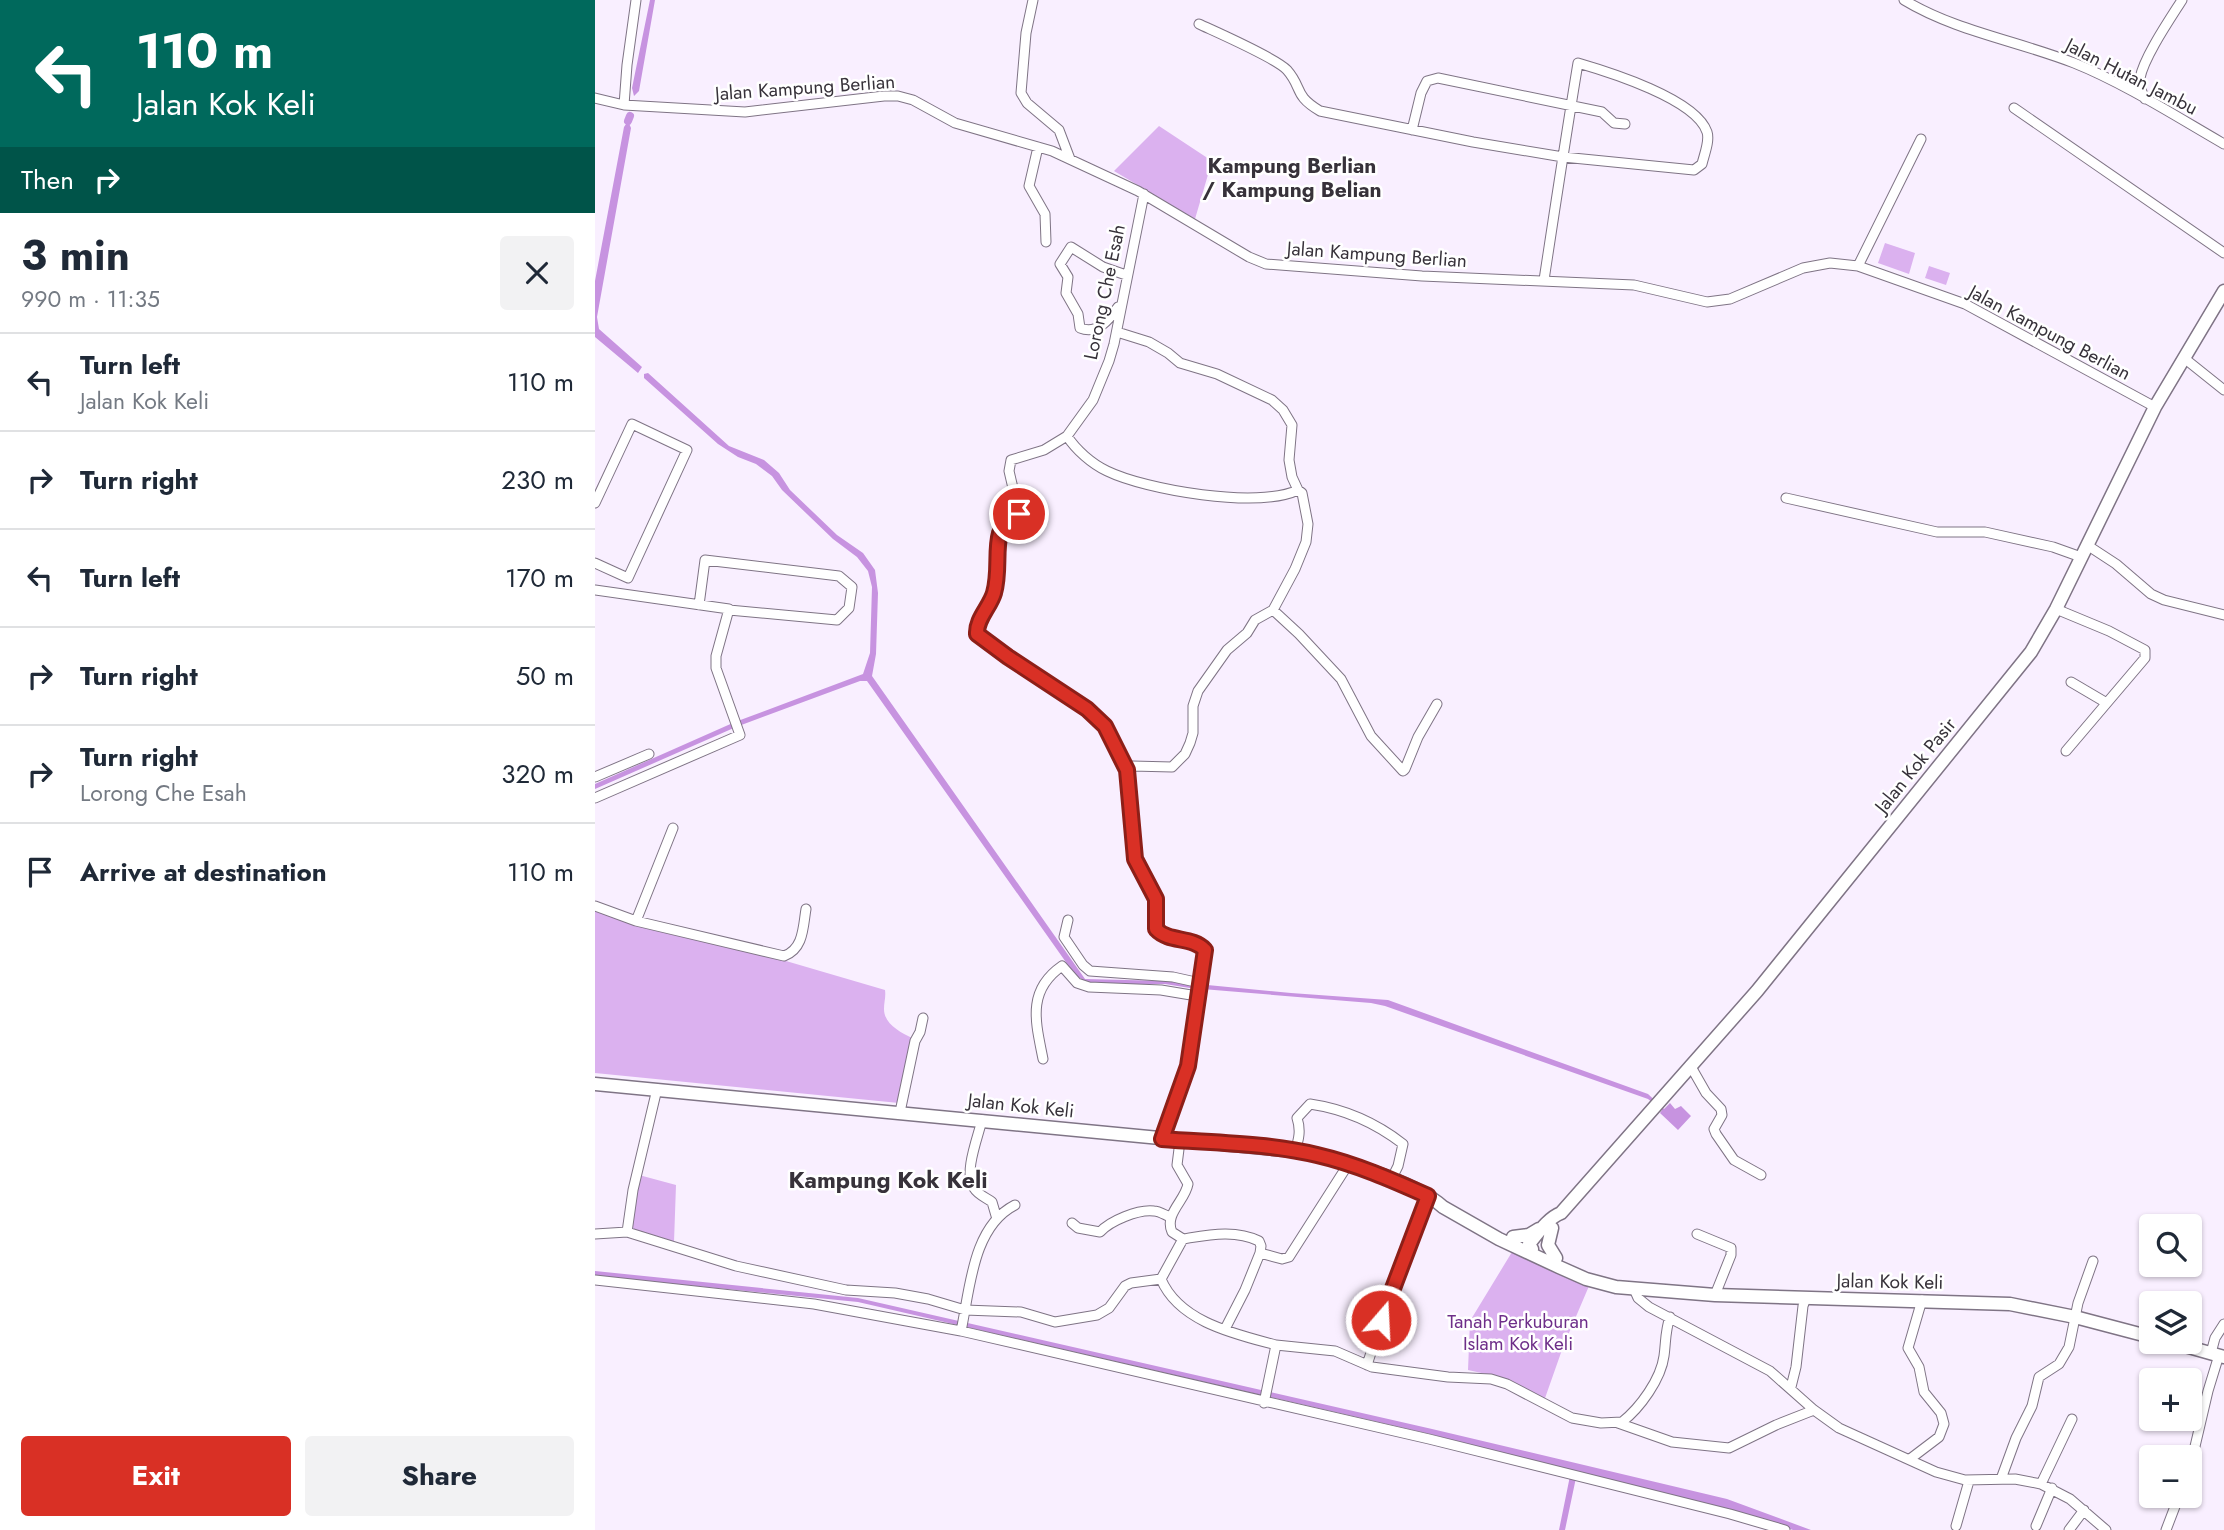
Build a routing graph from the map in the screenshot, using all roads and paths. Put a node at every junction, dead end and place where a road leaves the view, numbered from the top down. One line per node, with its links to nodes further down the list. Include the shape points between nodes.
1 (636, 0): 8 (street)
2 (1033, 0): 17 (street, via 1021,93 1063,135)
3 (1904, 0): 7 (street, Jalan Hutan Jambu, via 1951,22 2078,64)
4 (2182, 0): 7 (street, via 2140,78)
5 (1199, 24): 12 (street, via 1285,68 1306,103 1320,111)
6 (595, 98): 8 (street, Jalan Kampung Berlian)
7 (2146, 101): 14 (street, Jalan Hutan Jambu)
8 (624, 105): 15 (street, Jalan Kampung Berlian, via 745,112 898,96 954,123)
9 (1571, 105): 11 (street, via 1605,113 1614,122); 12 (street, via 1438,78 1427,81); 16 (street); 16 (street, via 1578,63 1652,89 1679,104 1705,127 1708,138 1702,164 1694,170)
10 (2014, 108): 20 (street)
11 (1625, 124)
12 (1412, 130): 16 (street)
13 (1921, 139): 21 (street)
14 (2224, 144)
15 (1038, 147): 17 (street, Jalan Kampung Berlian); 19 (street, via 1029,186 1045,214)
16 (1563, 157): 23 (street)
17 (1069, 159): 18 (street, Jalan Kampung Berlian)
18 (1144, 194): 22 (street, Lorong Che Esah); 23 (street, Jalan Kampung Berlian, via 1266,264)
19 (1046, 242)
20 (2224, 253)
21 (1858, 266): 23 (street, Jalan Kampung Berlian, via 1831,262 1803,268 1730,299 1707,302 1634,285); 29 (street, Jalan Kampung Berlian, via 1965,304)
22 (1126, 275): 25 (street, Lorong Che Esah); 25 (street, via 1071,247 1060,264 1068,277 1066,293 1083,330 1104,324)
23 (1543, 280)
24 (2224, 291): 27 (street, Jalan Kok Pasir)
25 (1121, 303): 26 (street, Lorong Che Esah)
26 (1117, 332): 30 (street, Lorong Che Esah, via 1093,400); 31 (street, via 1149,342 1180,363 1217,374 1272,400 1292,425 1289,460)
27 (2184, 358): 28 (street); 29 (street, Jalan Kok Pasir)
28 (2224, 390)
29 (2155, 407): 34 (street, Jalan Kok Pasir)
30 (1067, 436): 31 (street, via 1075,448 1105,470 1137,484 1219,496 1274,497); 47 (street, Lorong Che Esah, via 1010,463 1019,514 1000,533 999,573 976,629 979,637 1097,717)
31 (1298, 489): 40 (street, via 1308,524 1305,542)
32 (1786, 498): 34 (street, via 1937,533 1985,533)
33 (595, 503): 35 (street, via 632,424 687,450 628,579)
34 (2084, 551): 38 (street, Jalan Kok Pasir); 41 (street, via 2116,564 2164,600)
35 (595, 563)
36 (595, 590): 37 (street)
37 (699, 605): 39 (street); 39 (street, via 705,561 839,576 852,587 849,608 837,620)
38 (2056, 609): 43 (street, via 2145,650 2139,666); 59 (street, Jalan Kok Pasir, via 2031,652 1757,991)
39 (729, 610): 49 (street, via 716,668 740,736)
40 (1273, 610): 44 (street, via 1341,680 1371,736 1403,771); 47 (street, via 1255,620 1247,634 1227,650 1198,691 1193,733 1177,763 1167,768 1132,766)
41 (2224, 615)
42 (2071, 681): 43 (street)
43 (2105, 702): 45 (street)
44 (1437, 704)
45 (2066, 751)
46 (649, 754): 48 (street)
47 (1127, 770): 55 (street, via 1135,859 1156,899 1156,929 1164,936 1202,947)
48 (595, 776)
49 (595, 798)
50 (673, 828): 53 (street)
51 (595, 906): 53 (street)
52 (806, 909): 53 (street, via 800,941 784,956)
53 (636, 920)
54 (1068, 920): 55 (street, via 1064,937 1090,971)
55 (1200, 983): 56 (street)
56 (1197, 996): 58 (street, via 1089,987 1077,983 1062,966 1049,977 1036,1004); 64 (street, via 1187,1073)
57 (923, 1018): 62 (street)
58 (1043, 1059)
59 (1690, 1065): 68 (street, via 1720,1109 1716,1134 1734,1160); 75 (street, Jalan Kok Pasir)
60 (595, 1084): 61 (street, Jalan Kok Keli)
61 (657, 1089): 62 (street, Jalan Kok Keli); 76 (street)
62 (900, 1112): 63 (street, Jalan Kok Keli)
63 (982, 1120): 64 (street, Jalan Kok Keli); 73 (street, via 970,1179 976,1191 992,1202)
64 (1162, 1139): 65 (street, Jalan Kok Keli)
65 (1180, 1141): 66 (street, Jalan Kok Keli); 72 (street, via 1177,1166 1188,1184)
66 (1295, 1151): 67 (street, Jalan Kok Keli); 69 (street, via 1300,1127 1297,1118 1310,1104 1327,1107 1360,1119 1403,1144)
67 (1349, 1163): 69 (street, Jalan Kok Keli); 83 (street, via 1289,1258)
68 (1761, 1175)
69 (1391, 1180): 70 (street, Jalan Kok Keli)
70 (1432, 1198): 79 (street, Jalan Kok Keli); 81 (street, Jalan Kok Keli); 101 (street, via 1389,1297)
71 (1015, 1205): 73 (street)
72 (1170, 1217): 74 (street, via 1145,1212 1109,1224 1100,1232); 80 (street, via 1171,1230)
73 (997, 1219): 92 (street, via 977,1257)
74 (1072, 1223)
75 (1548, 1227): 79 (street); 82 (street, Jalan Kok Pasir); 85 (street, via 1548,1245)
76 (627, 1232): 77 (street); 92 (street, via 736,1266 846,1290 928,1299)
77 (595, 1234)
78 (1697, 1234): 89 (street, via 1731,1248)
79 (1513, 1237): 82 (street, Jalan Kok Keli)
80 (1183, 1239): 83 (street, via 1244,1236 1259,1241); 86 (street)
81 (1499, 1239): 82 (street); 85 (street, Jalan Kok Keli)
82 (1533, 1247): 85 (street, Jalan Kok Keli)
83 (1260, 1253): 96 (street)
84 (2093, 1261): 94 (street)
85 (1557, 1263): 88 (street, Jalan Kok Keli)
86 (1161, 1279): 92 (street, via 1131,1283 1109,1308 1085,1318 1055,1322 1021,1312); 96 (street, via 1181,1307)
87 (595, 1280): 97 (street, via 814,1304)
88 (1629, 1288): 89 (street, Jalan Kok Keli); 93 (street)
89 (1715, 1296): 90 (street, Jalan Kok Keli)
90 (1806, 1298): 91 (street, Jalan Kok Keli); 102 (street)
91 (1922, 1300): 94 (street, Jalan Kok Keli, via 2010,1304); 108 (street, via 1908,1348 1919,1367 1924,1392 1944,1424 1939,1437)
92 (965, 1314): 97 (street)
93 (1669, 1317): 102 (street, via 1750,1359); 106 (street, via 1664,1359 1656,1378 1629,1417)
94 (2075, 1317): 98 (street, Jalan Kok Keli); 109 (street, via 2065,1357 2039,1377 2032,1406)
95 (2224, 1324): 100 (street, via 2215,1338)
96 (1225, 1329): 99 (street)
97 (961, 1330): 103 (street)
98 (2139, 1334)
99 (1276, 1345): 101 (street, via 1335,1351); 103 (street)
100 (2218, 1355): 107 (street)
101 (1367, 1365): 106 (street, via 1491,1379 1572,1418)
102 (1791, 1387): 104 (street)
103 (1265, 1400): 117 (street)
104 (1814, 1410): 106 (street, via 1729,1448 1661,1440); 108 (street, via 1839,1428)
105 (2072, 1419): 111 (street)
106 (1615, 1422)
107 (2195, 1445)
108 (1910, 1459): 110 (street)
109 (2001, 1479): 110 (street); 111 (street)
110 (1969, 1481): 115 (street)
111 (2041, 1484): 112 (street)
112 (2052, 1488): 114 (street); 116 (street)
113 (2174, 1508): 120 (street)
114 (2084, 1510): 118 (street); 119 (street)
115 (1956, 1526)
116 (2036, 1527)
117 (1785, 1530)
118 (2069, 1530)
119 (2106, 1530)
120 (2166, 1530)

